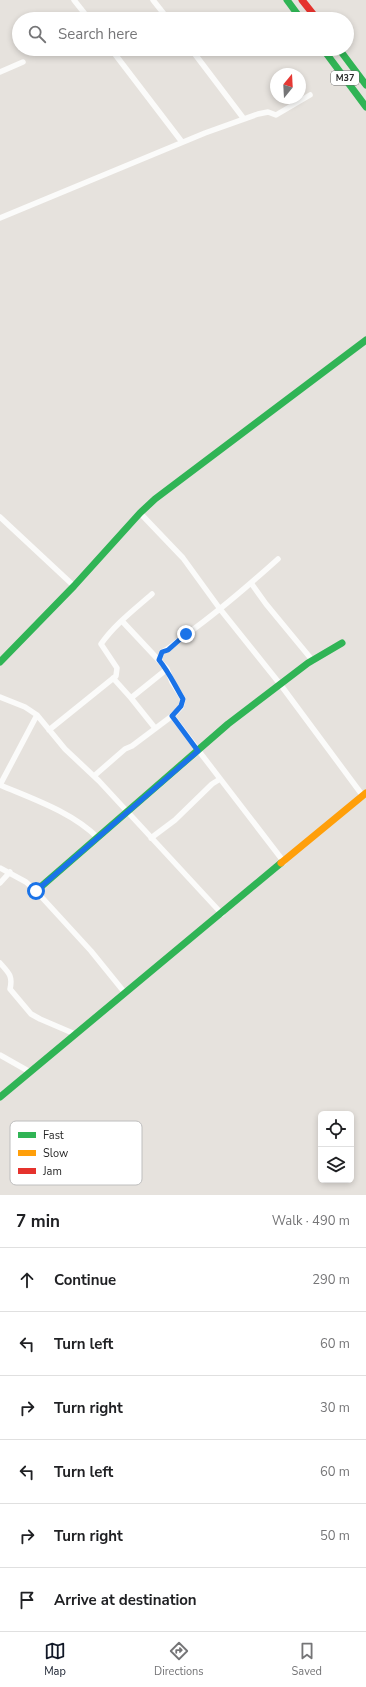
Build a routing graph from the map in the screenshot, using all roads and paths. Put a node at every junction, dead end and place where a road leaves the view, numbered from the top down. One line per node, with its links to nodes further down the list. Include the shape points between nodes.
1 (74, 0): 5 (street)
2 (153, 0): 6 (street)
3 (287, 0): 7 (main road)
4 (302, 0): 8 (main road)
5 (83, 12)
6 (162, 12)
7 (296, 12)
8 (311, 12)
9 (116, 56): 20 (street)
10 (196, 56): 19 (street)
11 (332, 56): 13 (main road)
12 (344, 56): 16 (main road, M37 / M37)
13 (330, 58): 18 (main road, M37 / M37)
14 (23, 62): 15 (street)
15 (0, 72)
16 (366, 85)
17 (310, 95): 19 (street, via 276,115 268,112)
18 (366, 107)
19 (244, 119): 20 (street)
20 (182, 142): 21 (street)
21 (0, 218)
22 (366, 340): 23 (main road)
23 (140, 513): 27 (main road); 29 (street, via 183,558)
24 (0, 517): 27 (street)
25 (278, 559): 26 (street)
26 (251, 583): 29 (street); 33 (street)
27 (74, 586): 34 (main road)
28 (152, 594): 30 (street)
29 (220, 609): 32 (street, via 162,652); 37 (street)
30 (122, 621): 32 (street); 36 (street, via 101,644 118,668 116,676)
31 (342, 643): 33 (main road)
32 (159, 660): 35 (street)
33 (313, 661): 37 (main road)
34 (0, 662)
35 (167, 669): 39 (street); 41 (street, via 183,699 181,706)
36 (112, 678): 39 (street); 43 (street)
37 (280, 684): 44 (main road); 48 (street)
38 (0, 697): 40 (street)
39 (131, 698): 42 (street)
40 (37, 715): 43 (street); 47 (street)
41 (172, 716): 42 (street); 44 (street)
42 (155, 728): 45 (street, via 125,749)
43 (49, 730): 45 (street)
44 (198, 751): 46 (street); 49 (main road)
45 (94, 776): 49 (street)
46 (220, 779): 51 (street); 52 (street)
47 (0, 785): 50 (street, via 74,820)
48 (364, 794): 52 (main road)
49 (128, 812): 50 (main road); 51 (street)
50 (98, 838): 56 (main road)
51 (151, 838): 57 (street)
52 (284, 862): 57 (main road)
53 (0, 868): 54 (street)
54 (10, 872): 55 (street); 56 (street)
55 (0, 883)
56 (36, 891): 59 (street)
57 (222, 914): 59 (main road)
58 (0, 963): 60 (street, via 12,980 10,989 31,1014)
59 (125, 993): 60 (main road)
60 (75, 1034): 62 (main road)
61 (0, 1055): 62 (street)
62 (30, 1072): 63 (main road)
63 (0, 1097)

